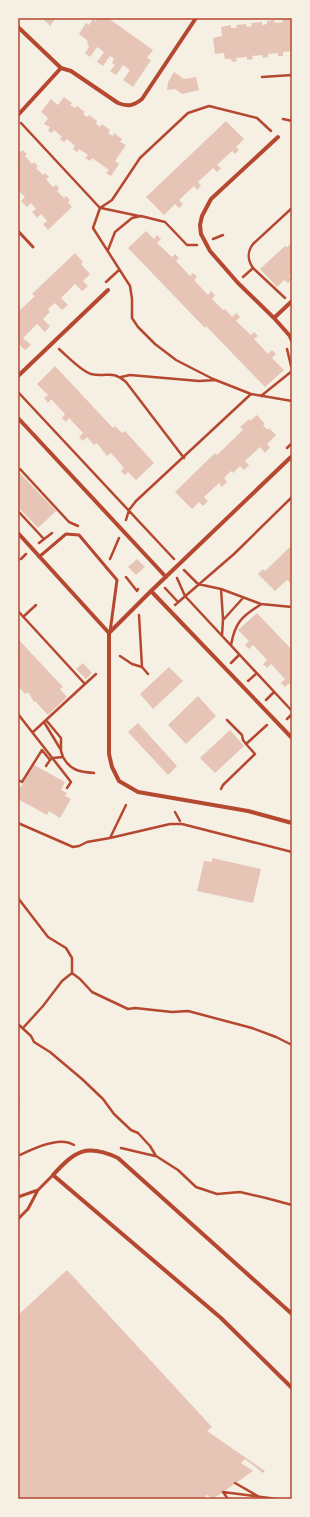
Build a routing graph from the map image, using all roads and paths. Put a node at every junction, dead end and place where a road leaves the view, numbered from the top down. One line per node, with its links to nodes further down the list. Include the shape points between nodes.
1 (196, 18): 3 (street, via 142,99 134,105 118,103 72,70)
2 (18, 27): 3 (street)
3 (61, 68): 6 (street)
4 (292, 75): 5 (path)
5 (262, 77)
6 (18, 115)
7 (283, 119): 8 (path)
8 (292, 120)
9 (21, 123): 12 (path)
10 (271, 130): 12 (path, via 257,118 209,106 188,113 140,158 112,200)
11 (278, 137): 26 (street, via 211,199 200,225 201,234 210,251)
12 (100, 208): 14 (path); 18 (path, via 93,228)
13 (292, 208): 19 (path, via 249,249 249,262)
14 (141, 216): 16 (path, via 165,222 187,244); 18 (path, via 132,218 119,228)
15 (18, 231): 17 (lane)
16 (196, 245)
17 (33, 247)
18 (107, 251): 20 (path)
19 (253, 268): 21 (path); 24 (path)
20 (119, 270): 22 (path); 32 (path, via 130,286 132,318 138,327 176,360)
21 (244, 276)
22 (105, 282)
23 (108, 290): 28 (street)
24 (285, 299)
25 (292, 301): 26 (street)
26 (274, 318): 27 (street)
27 (292, 341)
28 (52, 343): 30 (street); 31 (path, via 86,371)
29 (292, 371): 35 (path)
30 (18, 376)
31 (121, 377): 32 (path); 39 (path)
32 (217, 380): 34 (path)
33 (18, 392): 42 (path)
34 (251, 394): 35 (path); 39 (path)
35 (261, 396): 36 (path)
36 (292, 401)
37 (18, 418): 53 (street)
38 (292, 456): 51 (street)
39 (184, 458): 42 (path)
40 (18, 470): 44 (path, via 20,469)
41 (292, 497): 54 (path, via 234,554)
42 (129, 510): 49 (path)
43 (18, 511): 46 (path)
44 (69, 522)
45 (18, 533): 48 (street)
46 (43, 538)
47 (115, 548): 50 (path)
48 (39, 557): 66 (street); 66 (lane, via 66,534 79,535 118,580)
49 (172, 557)
50 (110, 559)
51 (173, 570): 53 (street); 57 (path)
52 (185, 571): 54 (path)
53 (166, 577): 56 (street)
54 (198, 584): 55 (path); 57 (path)
55 (221, 589): 58 (path); 65 (path)
56 (151, 591): 66 (street); 80 (street)
57 (185, 596): 67 (path)
58 (244, 598): 59 (path); 65 (path)
59 (261, 604): 61 (path); 68 (path, via 236,624)
60 (36, 605): 64 (path)
61 (291, 606)
62 (18, 611): 64 (path)
63 (138, 615): 70 (path)
64 (23, 617): 73 (path)
65 (223, 619): 67 (path)
66 (110, 633): 95 (street, via 109,754 119,780 138,792 248,811)
67 (222, 636): 68 (path)
68 (231, 646): 74 (path)
69 (120, 656): 70 (path)
70 (142, 668): 72 (path)
71 (96, 674): 73 (path)
72 (148, 674)
73 (86, 684): 77 (path)
74 (292, 711)
75 (18, 714): 79 (path)
76 (227, 720): 81 (path, via 242,735)
77 (45, 721): 79 (path); 82 (path); 82 (path, via 61,738)
78 (260, 731): 81 (path)
79 (33, 732): 84 (path)
80 (292, 738)
81 (246, 744): 90 (path, via 255,754)
82 (61, 751): 83 (path)
83 (63, 757): 84 (path); 87 (path, via 74,770)
84 (53, 758): 85 (path); 89 (path, via 70,782)
85 (50, 760): 86 (path); 88 (path, via 42,750 22,782)
86 (46, 766)
87 (94, 773)
88 (18, 780)
89 (67, 788)
90 (221, 789)
91 (126, 805): 96 (path)
92 (174, 812): 93 (path)
93 (180, 821)
94 (18, 823): 96 (path, via 73,847)
95 (292, 823)
96 (110, 838): 97 (path, via 170,824 182,824)
97 (292, 852)
98 (18, 898): 99 (path, via 48,937 66,948 72,958)
99 (72, 973): 101 (path, via 62,981); 102 (path, via 92,992 128,1009 188,1011 252,1028)
100 (18, 1024): 101 (path)
101 (23, 1028): 112 (path, via 34,1042 50,1052 103,1099 114,1114 138,1133 156,1156 178,1170 196,1187 217,1194 240,1192)
102 (292, 1045)
103 (18, 1098): 104 (path)
104 (18, 1105)
105 (81, 1152): 106 (path, via 75,1145 65,1142 39,1146); 109 (street, via 68,1159); 114 (street, via 106,1152 118,1158)
106 (18, 1156)
107 (18, 1163): 108 (path)
108 (18, 1167)
109 (53, 1175): 110 (lane); 115 (street, via 221,1318)
110 (38, 1190): 111 (lane); 113 (lane, via 28,1209)
111 (18, 1197)
112 (292, 1205)
113 (18, 1219)
114 (292, 1314)
115 (292, 1388)
116 (235, 1483): 118 (path)
117 (228, 1499): 119 (path, via 223,1492)
118 (263, 1499)
119 (277, 1499)

